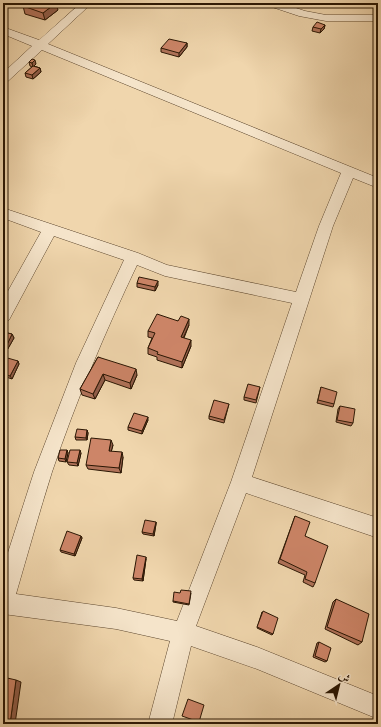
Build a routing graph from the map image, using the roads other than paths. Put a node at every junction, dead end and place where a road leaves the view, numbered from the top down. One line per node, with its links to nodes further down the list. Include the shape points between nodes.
1 (87, 3): 5 (street)
2 (270, 3): 3 (street, via 303,14 326,18)
3 (378, 18)
4 (3, 30): 5 (street)
5 (40, 46): 6 (street); 7 (street)
6 (3, 79)
7 (349, 170): 8 (street); 12 (street, via 326,226)
8 (378, 183)
9 (3, 213): 10 (street)
10 (50, 229): 11 (street); 13 (street)
11 (133, 257): 12 (street, via 165,270); 16 (street, via 100,326 61,422)
12 (302, 299): 14 (street)
13 (3, 315)
14 (241, 482): 15 (street); 17 (street)
15 (378, 528)
16 (3, 603): 17 (street, via 127,620)
17 (183, 633): 18 (street, via 259,658); 19 (street)
18 (378, 708)
19 (160, 724)

